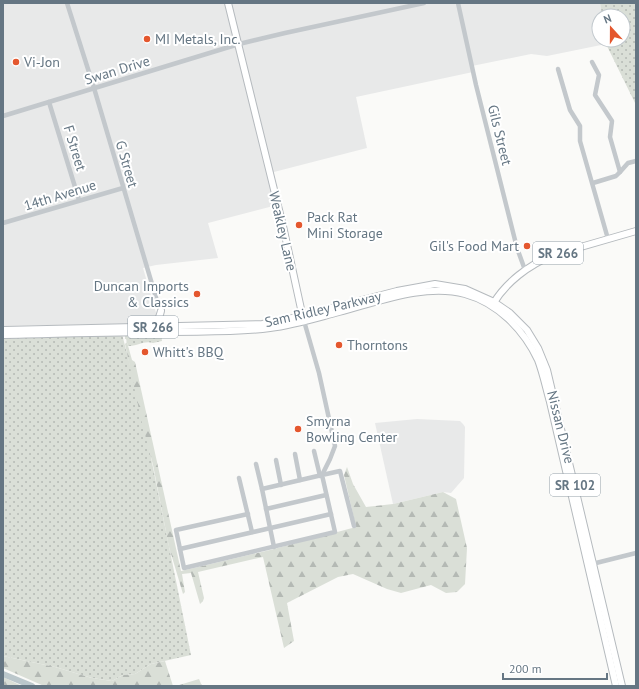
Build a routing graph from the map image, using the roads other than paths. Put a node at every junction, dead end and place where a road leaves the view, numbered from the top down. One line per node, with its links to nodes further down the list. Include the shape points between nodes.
1 (67, 3): 8 (street, G Street)
2 (228, 3): 5 (main road, Weakley Lane)
3 (424, 3): 5 (street, Swan Drive)
4 (458, 3): 19 (street, Gils Street, via 476,85 517,248)
5 (238, 44): 8 (street, Swan Drive); 22 (main road, Weakley Lane)
6 (592, 62): 12 (street, via 599,75 595,95 612,121 610,137)
7 (558, 69): 13 (street, via 570,110 580,126 580,141)
8 (94, 88): 9 (street, Swan Drive); 14 (street, G Street)
9 (49, 102): 10 (street, Swan Drive); 15 (street, F Street)
10 (3, 116)
11 (636, 161): 12 (street, via 628,163)
12 (620, 172): 13 (street, via 616,176)
13 (593, 183): 18 (street)
14 (122, 188): 15 (street, 14th Avenue); 21 (street, G Street)
15 (79, 200): 16 (street, 14th Avenue)
16 (3, 223)
17 (636, 231): 18 (main road, SR 266)
18 (608, 238): 19 (main road, SR 266, via 542,259)
19 (525, 270): 20 (main road, SR 266, via 510,283)
20 (493, 304): 22 (main road, Sam Ridley Parkway / SR 266, via 466,289 435,284 397,291); 46 (main road, Nissan Drive / SR 102, via 510,313 528,330 547,370)
21 (161, 311): 23 (main road, via 158,320); 24 (street, G Street)
22 (303, 318): 24 (main road, Sam Ridley Parkway / SR 266, via 271,328 248,330); 31 (street, Weakley Lane, via 319,373 335,446)
23 (146, 327): 24 (main road, Sam Ridley Parkway / SR 266); 25 (main road, Sam Ridley Parkway / SR 266)
24 (165, 329): 26 (main road, Sam Ridley Parkway / SR 266)
25 (3, 330)
26 (3, 335)
27 (314, 451): 31 (street)
28 (295, 454): 33 (street)
29 (276, 460): 34 (street)
30 (256, 464): 35 (street)
31 (321, 475): 33 (street); 36 (street); 40 (street, via 340,471)
32 (239, 478): 38 (street)
33 (300, 480): 34 (street)
34 (281, 485): 35 (street)
35 (262, 489): 37 (street)
36 (326, 495): 37 (street); 39 (street)
37 (266, 509): 41 (street)
38 (248, 514): 42 (street); 44 (street, via 176,530)
39 (331, 514): 41 (street); 43 (street, via 335,532)
40 (354, 526)
41 (270, 528): 42 (street); 43 (street)
42 (252, 532): 44 (street)
43 (274, 547): 44 (street, via 184,568)
44 (180, 549)
45 (636, 553): 46 (street)
46 (591, 564): 47 (main road, Nissan Drive / SR 102); 48 (main road, Nissan Drive / SR 102)
47 (616, 686)
48 (622, 686)

